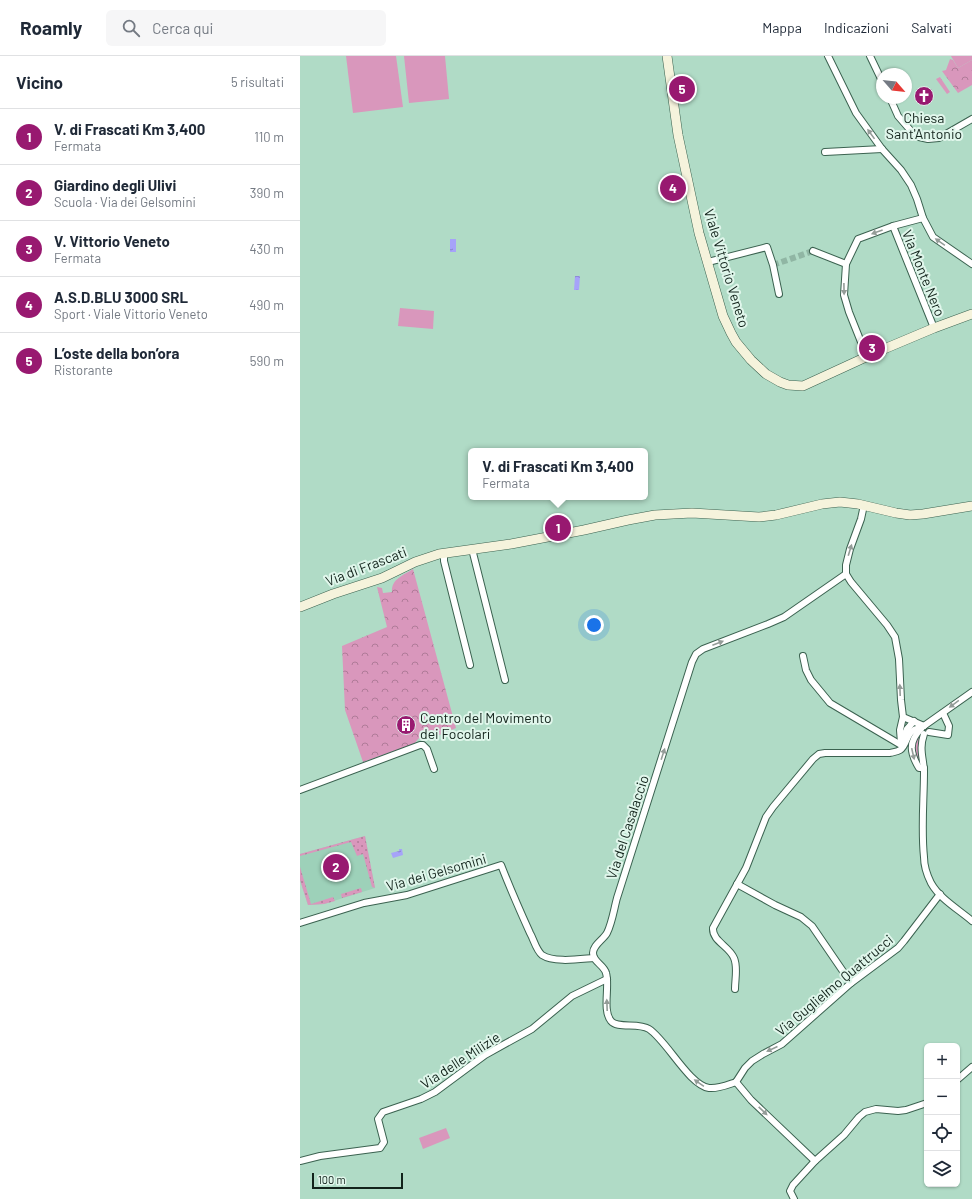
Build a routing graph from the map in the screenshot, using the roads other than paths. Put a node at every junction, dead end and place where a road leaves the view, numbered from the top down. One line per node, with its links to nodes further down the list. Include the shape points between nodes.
1 (667, 56): 12 (main road, Viale Vittorio Veneto, via 678,135 699,233)
2 (828, 56): 7 (street, one-way to 2, via 856,113)
3 (870, 56): 4 (street)
4 (876, 68)
5 (893, 104): 6 (street, via 898,116 911,131 919,137 928,139 939,138)
6 (972, 118)
7 (882, 149): 8 (street); 9 (street, via 909,181)
8 (825, 152)
9 (923, 218): 10 (street); 14 (street, one-way to 9, via 933,237)
10 (893, 226): 13 (street, one-way to 13, via 858,239); 17 (street, Via Monte Nero)
11 (813, 251): 13 (street)
12 (708, 262): 15 (street, via 767,247); 18 (main road, Viale Vittorio Veneto, via 730,333 743,352 766,374 788,385 803,386)
13 (846, 264): 18 (street, one-way to 18, via 844,295)
14 (972, 264)
15 (778, 294)
16 (972, 314): 17 (main road, Viale Vittorio Veneto)
17 (934, 328): 18 (main road, Viale Vittorio Veneto)
18 (868, 357)
19 (864, 505): 20 (main road, Via di Frascati, via 910,515); 21 (main road, Via di Frascati, via 832,503 759,517 692,513 660,515); 23 (street, one-way to 19, via 848,557)
20 (972, 506)
21 (472, 550): 22 (main road, Via di Frascati); 27 (street)
22 (444, 553): 24 (main road, Via di Frascati); 26 (street)
23 (846, 574): 30 (street, one-way to 23, via 895,637); 41 (street, Via del Casalaccio, one-way to 23, via 593,951 608,931 695,656 703,649 784,617)
24 (300, 607)
25 (803, 656): 33 (street, via 809,678 830,703)
26 (470, 665)
27 (505, 680)
28 (972, 692): 29 (street, one-way to 29)
29 (943, 713): 32 (street); 32 (street, via 949,726 948,735)
30 (903, 717): 31 (street); 33 (street)
31 (914, 721): 32 (street); 33 (street, via 907,729)
32 (924, 729): 33 (street, via 915,729); 34 (street); 34 (street, one-way to 34, via 916,734 911,751)
33 (900, 748): 37 (street, via 890,753 824,753 816,756 766,817 748,863)
34 (921, 768): 38 (street, via 924,788 924,862 930,881)
35 (434, 769): 36 (street, via 426,748 420,745)
36 (300, 790)
37 (736, 884): 43 (street, via 812,926); 44 (street, via 712,930 714,936 734,959)
38 (940, 894): 39 (street); 43 (street, Via Guglielmo Quattrucci, via 900,946)
39 (972, 921)
40 (300, 923): 41 (street, Via dei Gelsomini, via 364,903 407,896 501,865 540,953 566,960)
41 (594, 958): 42 (street, via 605,970)
42 (607, 979): 47 (street, one-way to 42, via 718,1088 705,1087 694,1079 649,1029 641,1025 613,1023 608,1012); 49 (street, Via delle Milizie, via 575,994 532,1029 485,1055 435,1092 418,1101 383,1112 378,1119 384,1142 380,1148)
43 (851, 983): 47 (street, Via Guglielmo Quattrucci, one-way to 47, via 780,1045 752,1061)
44 (735, 989)
45 (972, 1067): 46 (street)
46 (958, 1079)
47 (736, 1082): 50 (street, one-way to 50)
48 (924, 1105): 50 (street, via 906,1110 867,1111)
49 (300, 1161)
50 (815, 1161): 51 (street, via 791,1187)
51 (794, 1199)

